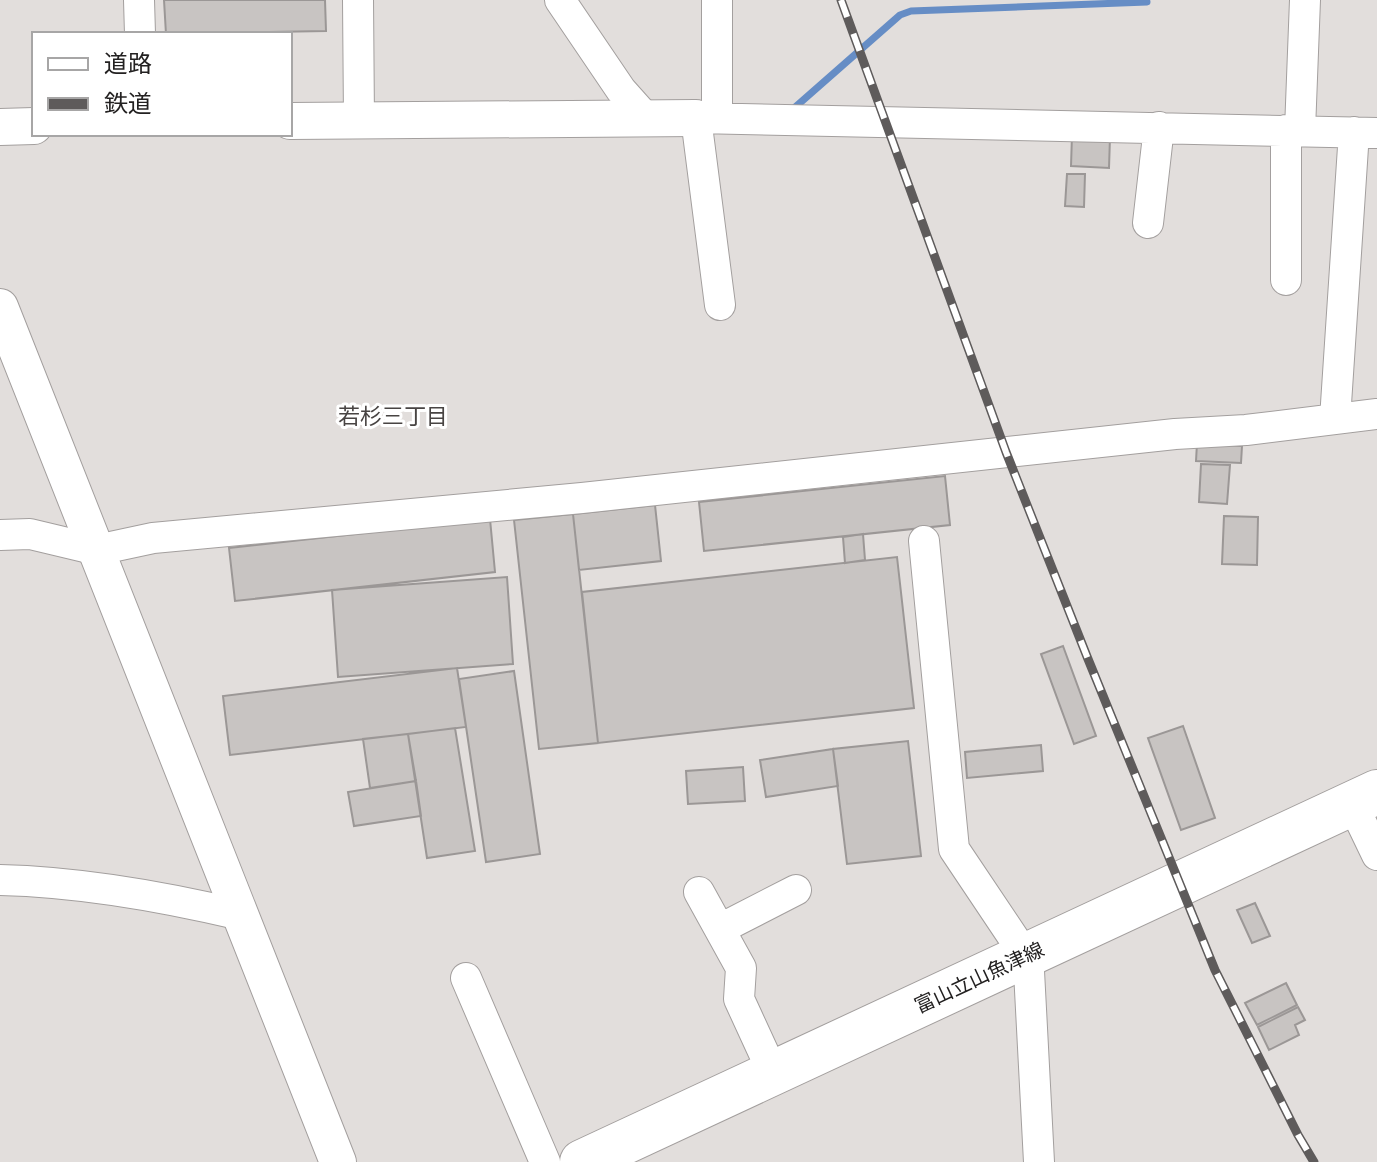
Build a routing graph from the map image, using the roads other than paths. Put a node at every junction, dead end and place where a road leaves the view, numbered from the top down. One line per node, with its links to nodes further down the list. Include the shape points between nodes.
1 (139, 0): 6 (street)
2 (358, 0): 9 (street)
3 (560, 0): 7 (street)
4 (717, 0): 8 (street)
5 (1305, 0): 14 (street)
6 (140, 32)
7 (646, 118): 8 (street); 9 (street)
8 (706, 118): 13 (street); 18 (street)
9 (359, 120): 10 (street)
10 (292, 121)
11 (32, 126): 12 (street)
12 (0, 127)
13 (1159, 127): 14 (street); 16 (street)
14 (1293, 130): 15 (street); 17 (street)
15 (1366, 132): 21 (street)
16 (1148, 223)
17 (1286, 280)
18 (720, 305)
19 (0, 307): 24 (street)
20 (1377, 414): 21 (street)
21 (1335, 419): 24 (street, via 153,538)
22 (0, 535): 24 (street, via 30,534)
23 (924, 541): 32 (street, via 954,849)
24 (97, 550): 30 (street)
25 (1364, 797): 26 (street); 32 (main road, 富山立山魚津線)
26 (1377, 855)
27 (0, 880): 30 (street, via 90,885)
28 (796, 890): 31 (street)
29 (699, 892): 31 (street)
30 (241, 915): 35 (street)
31 (720, 929): 34 (street, via 741,968 739,999)
32 (1025, 955): 34 (main road, 富山立山魚津線); 38 (street)
33 (466, 978): 36 (street)
34 (773, 1073): 37 (main road, 富山立山魚津線)
35 (338, 1162)
36 (545, 1162)
37 (582, 1162)
38 (1039, 1162)

